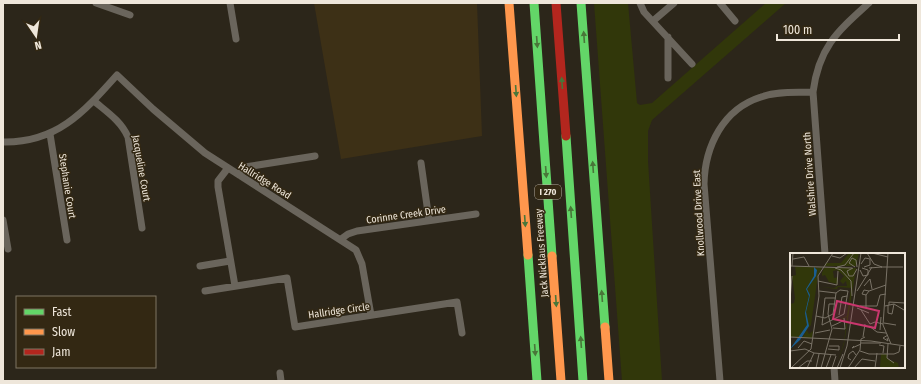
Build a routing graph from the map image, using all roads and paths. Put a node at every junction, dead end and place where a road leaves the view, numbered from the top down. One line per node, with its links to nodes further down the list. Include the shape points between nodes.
1 (96, 3): 11 (street)
2 (230, 3): 15 (street)
3 (509, 3): 43 (highway, one-way to 43)
4 (534, 3): 44 (highway, Jack Nicklaus Freeway / I 270, one-way to 44)
5 (556, 3): 45 (highway, I 270, one-way to 5)
6 (581, 3): 46 (highway, one-way to 6)
7 (640, 3): 12 (street)
8 (674, 3): 12 (street)
9 (720, 3): 13 (street)
10 (869, 3): 18 (street, Walshire Drive North, via 830,42 815,74)
11 (130, 15)
12 (653, 21): 14 (street)
13 (735, 21)
14 (668, 37): 16 (street); 17 (street)
15 (236, 39)
16 (692, 64)
17 (668, 78)
18 (813, 92): 33 (street, Walshire Drive North); 47 (street, Knollwood Drive East, via 781,93 751,101 728,118 709,148 704,184)
19 (94, 101): 20 (street, via 65,126); 24 (street, Hallridge Road, via 117,75 177,131); 29 (street, Jacqueline Court, via 124,128 128,137)
20 (50, 134): 21 (street, via 22,141); 31 (street, Stephanie Court)
21 (3, 142)
22 (315, 156): 25 (street, via 245,167)
23 (421, 162): 28 (street)
24 (228, 168): 25 (street, Hallridge Road); 34 (street, via 218,181 218,187)
25 (239, 174): 30 (street, Hallridge Road)
26 (476, 214): 28 (street, Corinne Creek Drive)
27 (3, 220): 32 (street)
28 (429, 220): 30 (street, Corinne Creek Drive, via 357,231)
29 (142, 228)
30 (341, 239): 38 (street, Hallridge Road, via 356,250 360,257)
31 (67, 240)
32 (8, 249)
33 (826, 253)
34 (230, 261): 35 (street); 36 (street)
35 (200, 266)
36 (235, 286): 37 (street, Hallridge Circle); 38 (street, Hallridge Circle, via 287,278 295,327)
37 (205, 291)
38 (371, 316): 39 (street, Hallridge Circle, via 457,302)
39 (462, 333)
40 (834, 368): 48 (street)
41 (280, 373): 42 (street)
42 (281, 381)
43 (537, 381)
44 (561, 381)
45 (584, 381)
46 (608, 381)
47 (720, 381)
48 (835, 381)

